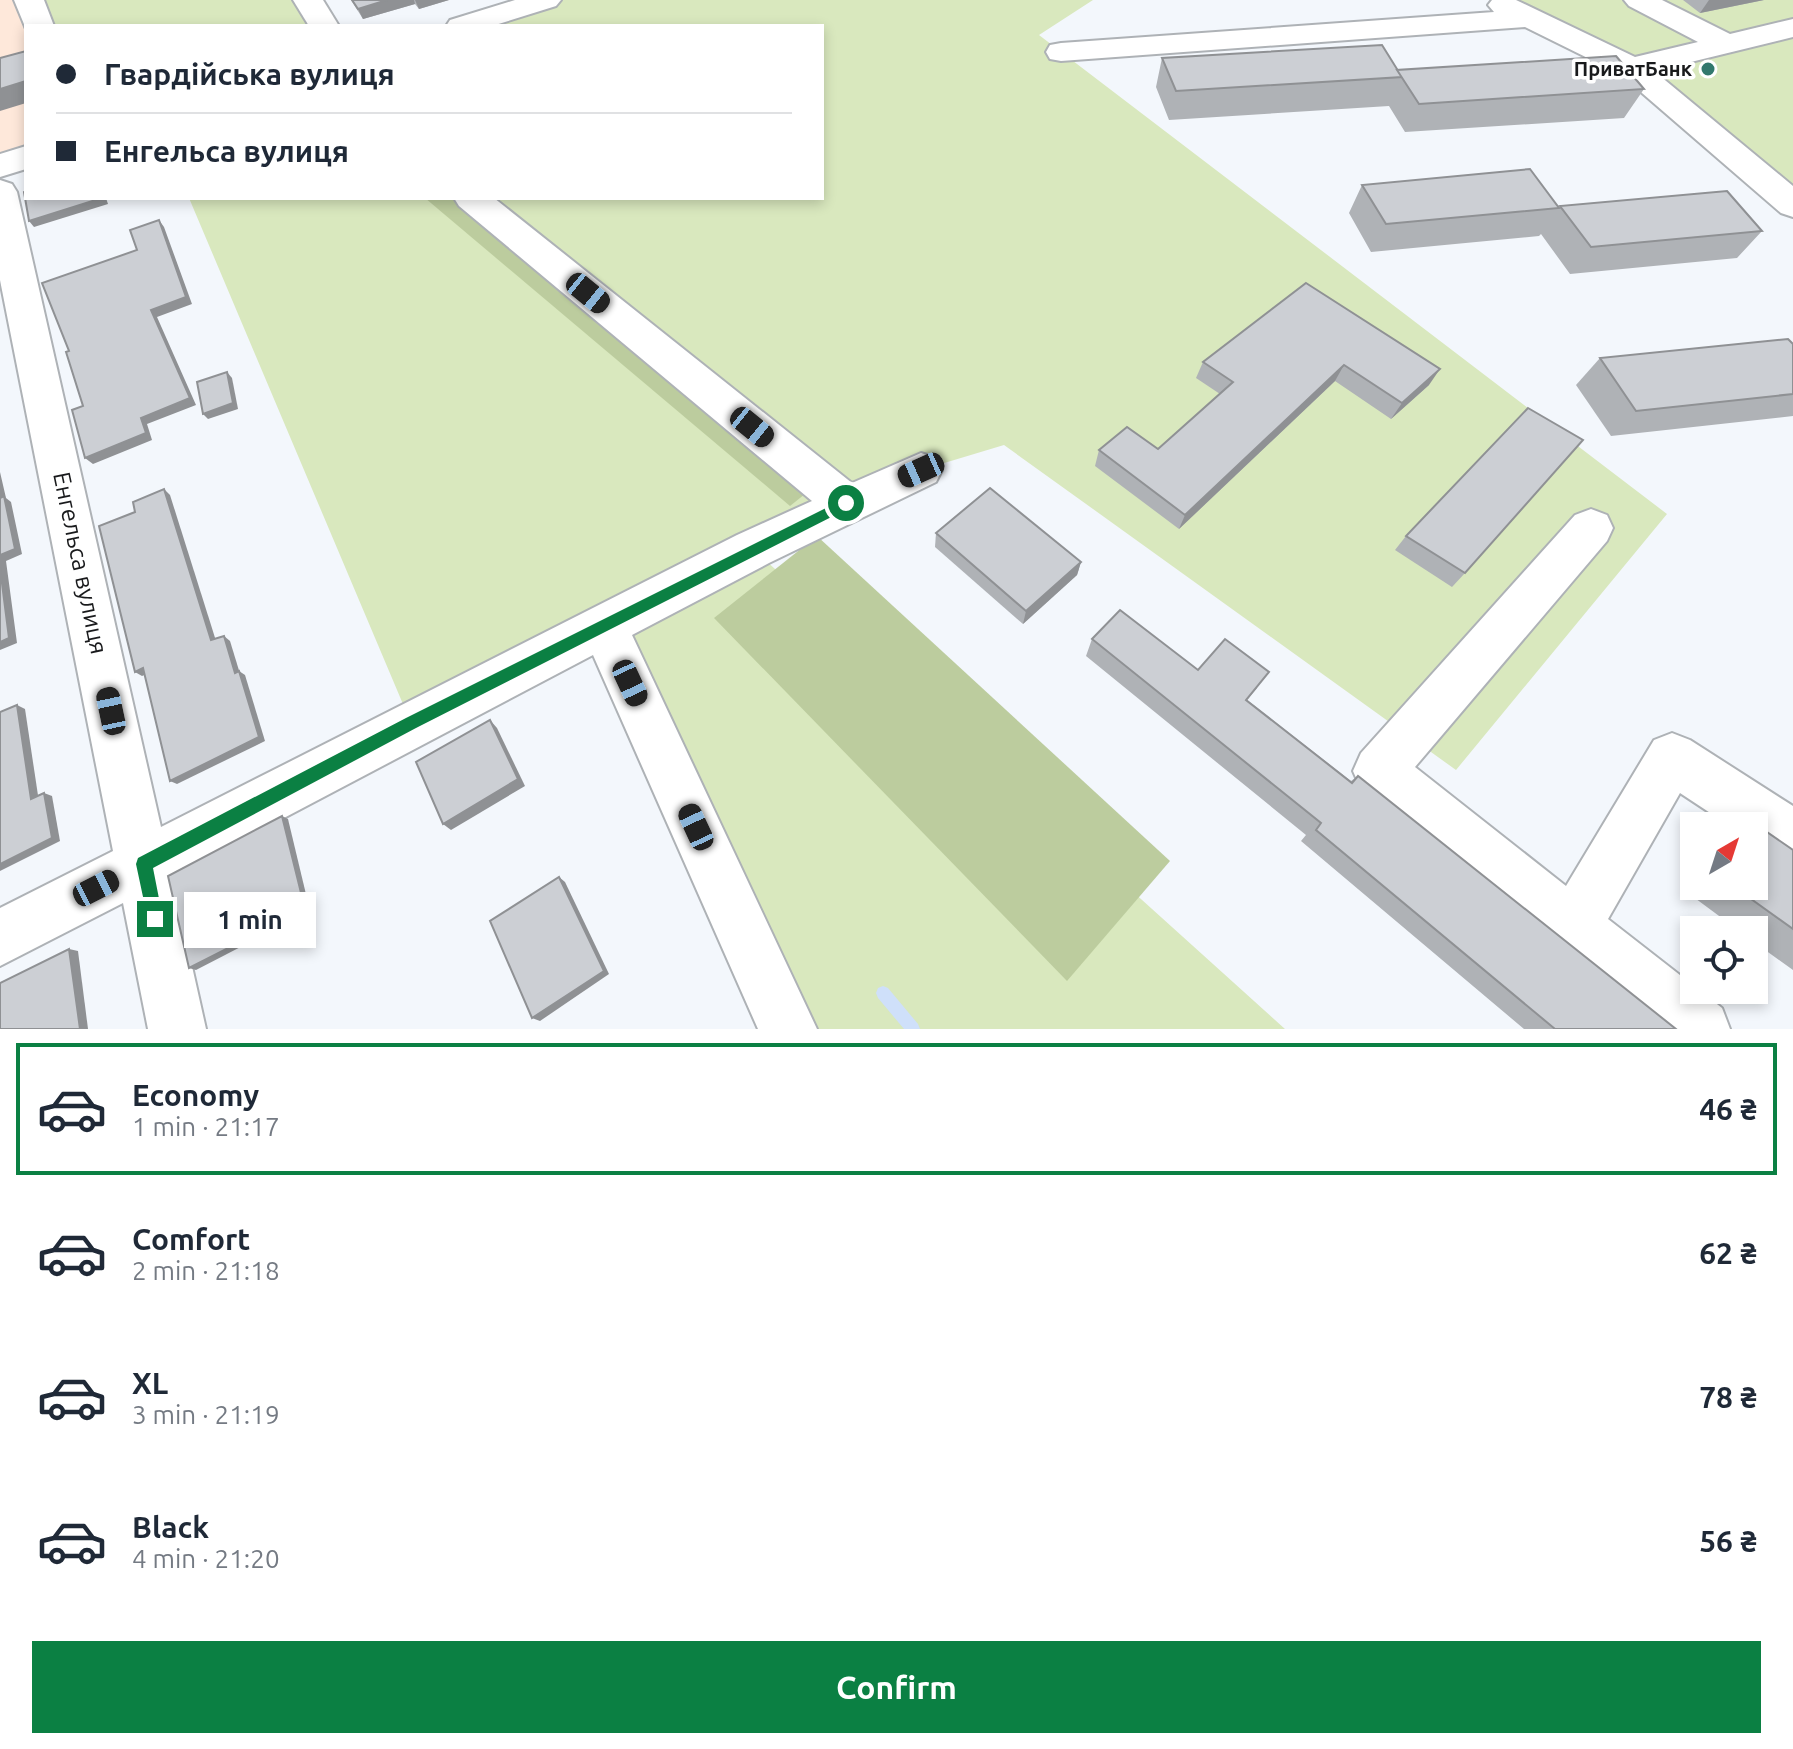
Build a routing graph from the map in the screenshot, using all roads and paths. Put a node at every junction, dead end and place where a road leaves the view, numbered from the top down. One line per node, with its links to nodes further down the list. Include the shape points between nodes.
1 (29, 0): 7 (street)
2 (308, 0): 8 (street)
3 (546, 0): 9 (street)
4 (1494, 0): 6 (street)
5 (1639, 0): 11 (street)
6 (1530, 18): 12 (street); 13 (street)
7 (38, 24)
8 (323, 24)
9 (468, 24)
10 (1793, 28): 11 (street)
11 (1726, 44): 13 (street)
12 (1061, 52)
13 (1631, 67): 18 (street)
14 (24, 158): 15 (street)
15 (0, 166)
16 (0, 192): 24 (street, Енгельса вулиця)
17 (473, 200): 20 (street)
18 (1793, 205)
19 (921, 470): 20 (street)
20 (846, 503): 22 (street)
21 (1591, 528): 25 (street, via 1379,771)
22 (604, 626): 24 (street); 28 (street)
23 (1793, 837): 25 (street, via 1672,758)
24 (144, 864): 26 (street); 27 (street, Енгельса вулиця)
25 (1573, 926): 29 (street)
26 (0, 938)
27 (177, 1029)
28 (788, 1029)
29 (1701, 1029)

